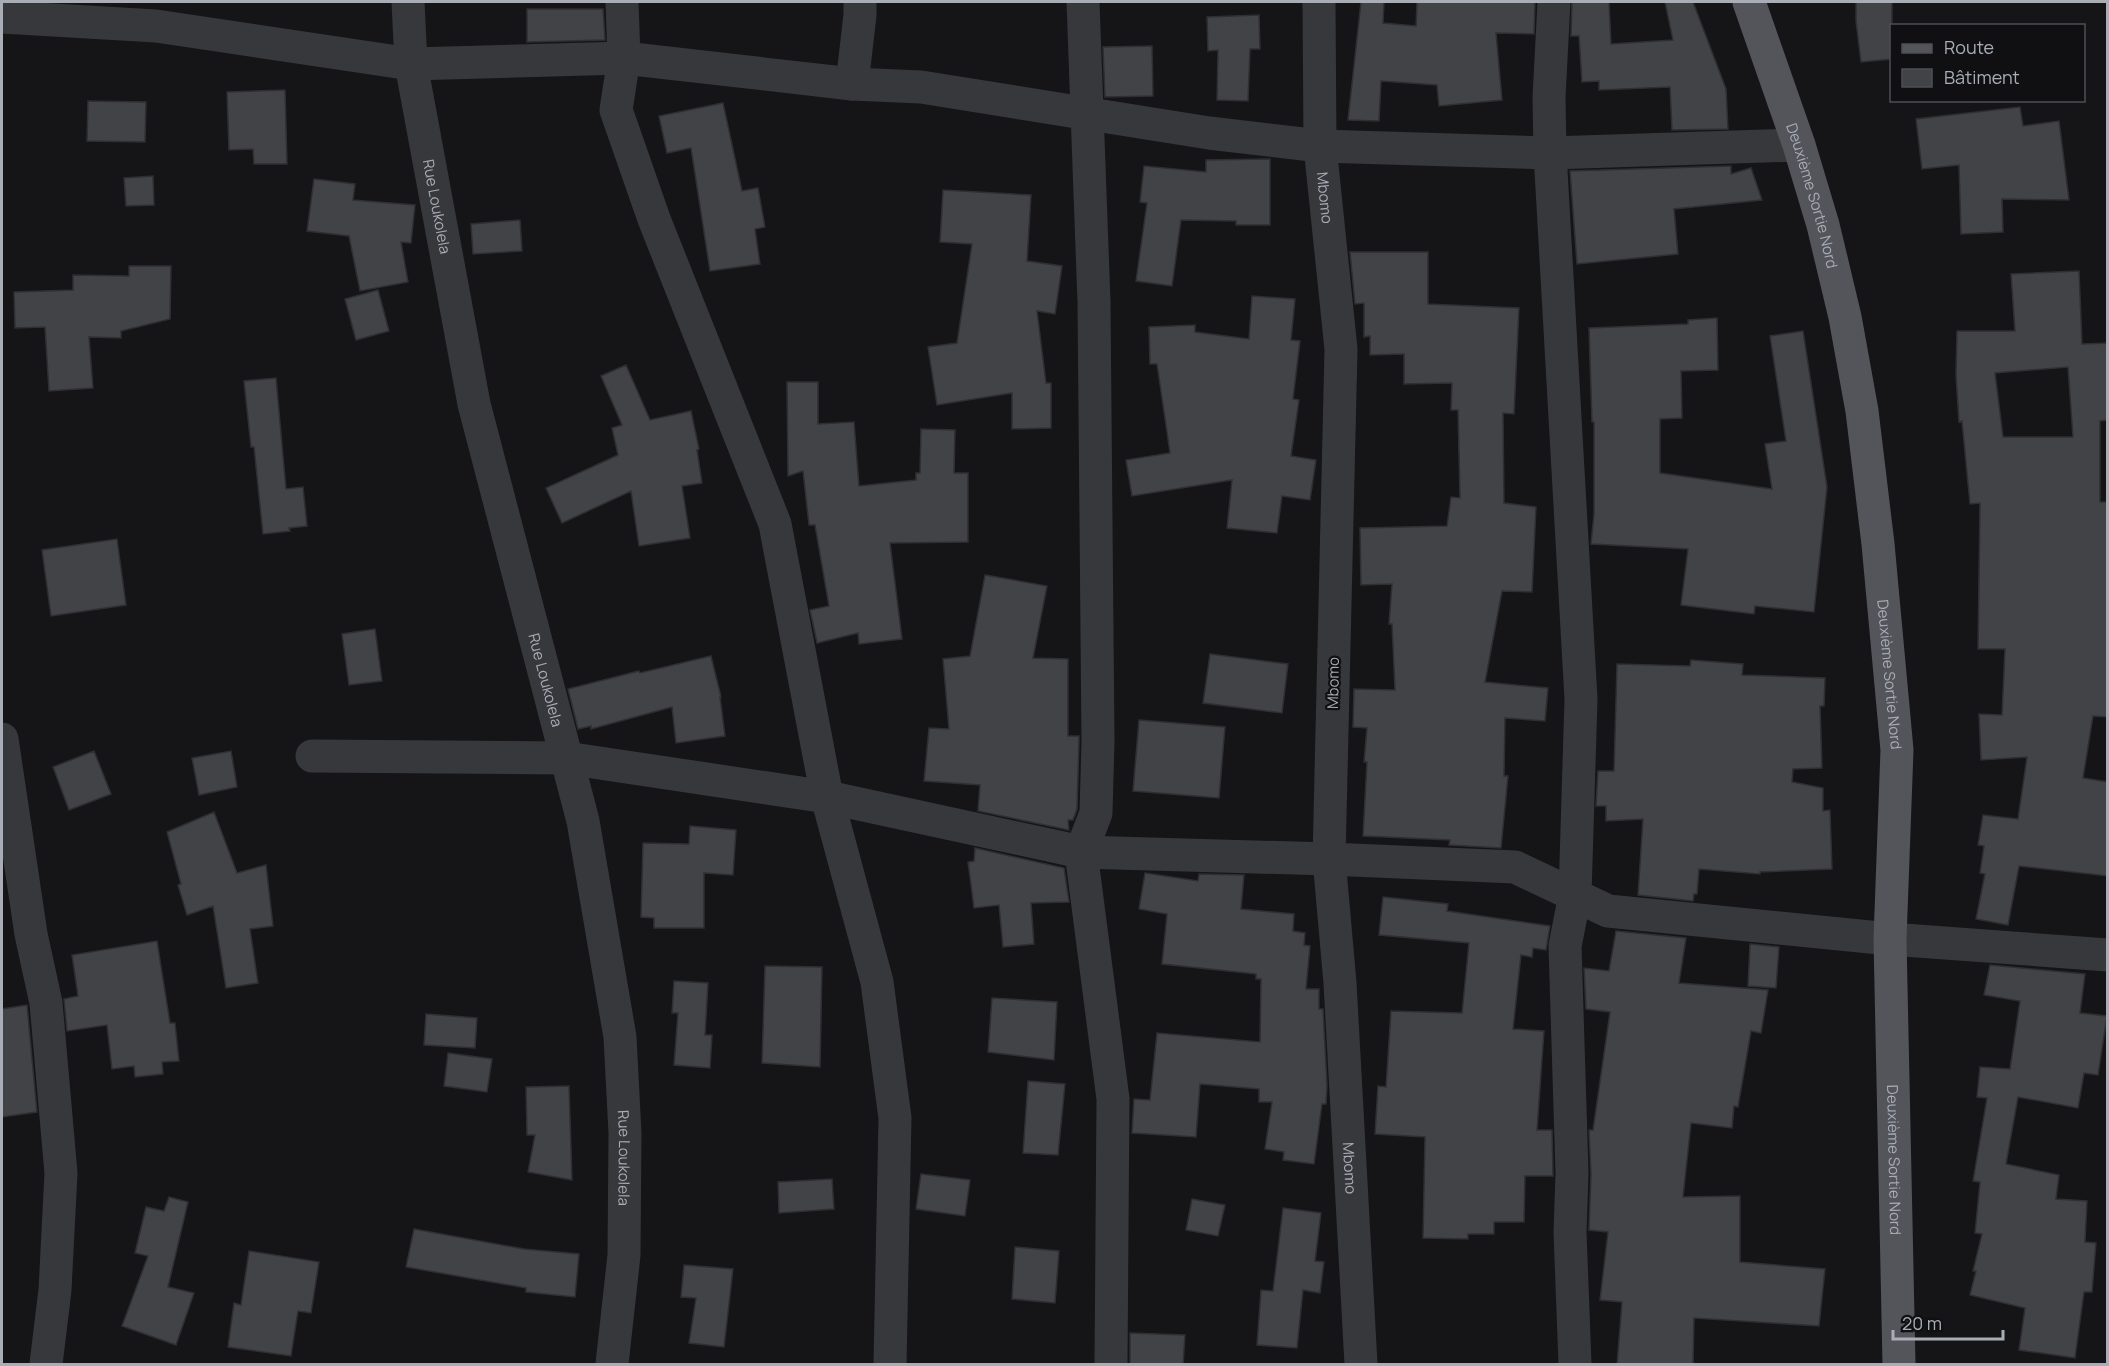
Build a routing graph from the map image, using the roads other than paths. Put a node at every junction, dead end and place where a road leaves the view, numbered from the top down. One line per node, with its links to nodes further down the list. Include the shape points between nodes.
1 (408, 2): 10 (street, Rue Loukolela)
2 (621, 2): 9 (street)
3 (860, 2): 11 (street)
4 (1083, 2): 12 (street)
5 (1319, 2): 14 (street, Mbomo)
6 (1554, 2): 15 (street)
7 (1749, 2): 13 (main road, Deuxième Sortie Nord)
8 (2, 17): 10 (street, via 156,26)
9 (624, 58): 10 (street); 11 (street); 19 (street, via 616,110 654,219 775,524)
10 (411, 64): 18 (street, Rue Loukolela, via 474,404)
11 (852, 84): 12 (street, via 921,87)
12 (1088, 115): 14 (street); 20 (street, via 1094,302 1098,742 1096,813)
13 (1799, 145): 15 (street); 23 (main road, Deuxième Sortie Nord, via 1845,317 1862,411 1877,533 1897,750)
14 (1320, 146): 15 (street); 21 (street, Mbomo, via 1341,349)
15 (1550, 153): 22 (street, via 1581,699)
16 (2, 739): 25 (street, via 31,934 46,1003 60,1162 55,1290)
17 (312, 756): 18 (street)
18 (566, 758): 19 (street); 26 (street, Rue Loukolela, via 583,821 620,1037 625,1133 624,1255)
19 (827, 797): 20 (street); 27 (street, via 877,982 895,1119)
20 (1081, 852): 21 (street); 28 (street, via 1113,1099)
21 (1329, 859): 22 (street, via 1515,867); 29 (street, Mbomo, via 1340,983)
22 (1575, 895): 23 (street, via 1608,911); 30 (street, via 1565,946)
23 (1890, 939): 24 (street); 31 (main road, Deuxième Sortie Nord)
24 (2108, 955)
25 (46, 1365)
26 (612, 1365)
27 (890, 1365)
28 (1111, 1365)
29 (1361, 1365)
30 (1575, 1365)
31 (1899, 1365)

